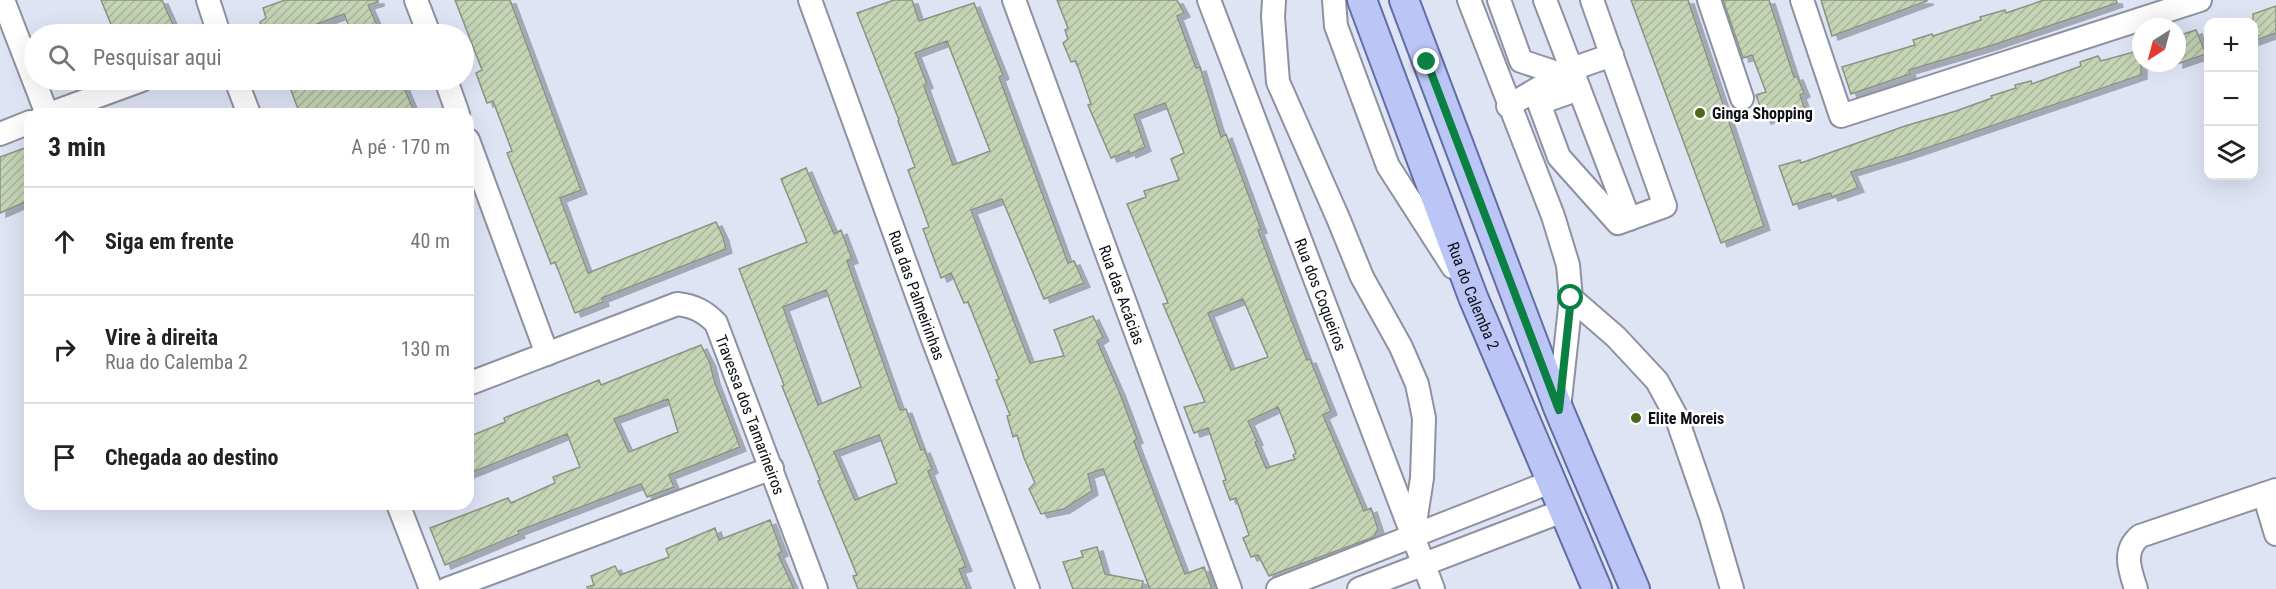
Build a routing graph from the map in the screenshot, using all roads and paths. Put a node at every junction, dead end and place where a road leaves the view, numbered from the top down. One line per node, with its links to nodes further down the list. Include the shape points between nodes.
1 (3, 0): 21 (street)
2 (208, 0): 19 (street)
3 (416, 0): 20 (street)
4 (810, 0): 55 (street, Rua das Palmeirinhas)
5 (1014, 0): 56 (street, Rua das Acácias)
6 (1209, 0): 50 (street, Rua dos Coqueiros)
7 (1275, 0): 50 (street, via 1278,82 1362,277 1417,384 1424,418 1422,478)
8 (1334, 0): 39 (street, via 1336,26 1388,166)
9 (1362, 0): 39 (main road, Rua do Calemba 2)
10 (1404, 0): 43 (main road)
11 (1469, 0): 24 (street)
12 (1498, 0): 23 (street, via 1521,61)
13 (1545, 0): 23 (street)
14 (1592, 0): 22 (street)
15 (1709, 0): 29 (street)
16 (1802, 0): 18 (street, via 1840,116)
17 (2200, 0): 18 (street)
18 (2150, 8)
19 (216, 24)
20 (425, 24)
21 (24, 53)
22 (1612, 55): 23 (street); 38 (street, via 1665,206)
23 (1567, 77): 24 (street); 30 (street); 38 (street); 38 (street, via 1539,104 1559,157 1618,223)
24 (1498, 78): 30 (street)
25 (39, 90): 31 (street)
26 (114, 90): 32 (street)
27 (240, 90): 33 (street)
28 (450, 90): 34 (street)
29 (1742, 98)
30 (1508, 106): 40 (street, via 1552,216 1568,265)
31 (46, 108)
32 (65, 108)
33 (247, 108)
34 (456, 108)
35 (24, 124): 36 (street)
36 (0, 134)
37 (474, 156): 41 (street)
38 (1629, 219)
39 (1473, 297): 45 (main road, Rua do Calemba 2)
40 (1571, 298): 43 (street); 62 (street, via 1616,337 1657,381 1676,416)
41 (547, 354): 42 (street, Travessa dos Tamarineiros); 44 (street, Travessa dos Tamarineiros, via 677,304 704,311 716,323)
42 (474, 382)
43 (1559, 410): 61 (main road)
44 (772, 468): 53 (street); 54 (street, Travessa dos Tamarineiros)
45 (1553, 482): 48 (main road, Rua do Calemba 2); 50 (street)
46 (2270, 492): 49 (street); 63 (street, via 2140,536 2130,548 2128,562)
47 (400, 510): 52 (street)
48 (1565, 510): 51 (street); 60 (main road, Rua do Calemba 2)
49 (2276, 534)
50 (1413, 536): 51 (street, Rua dos Coqueiros); 57 (street)
51 (1423, 564): 58 (street); 59 (street, Rua dos Coqueiros)
52 (431, 589)
53 (447, 589)
54 (816, 589)
55 (1028, 589)
56 (1230, 589)
57 (1278, 589)
58 (1359, 589)
59 (1432, 589)
60 (1597, 589)
61 (1635, 589)
62 (1732, 589)
63 (2136, 589)

